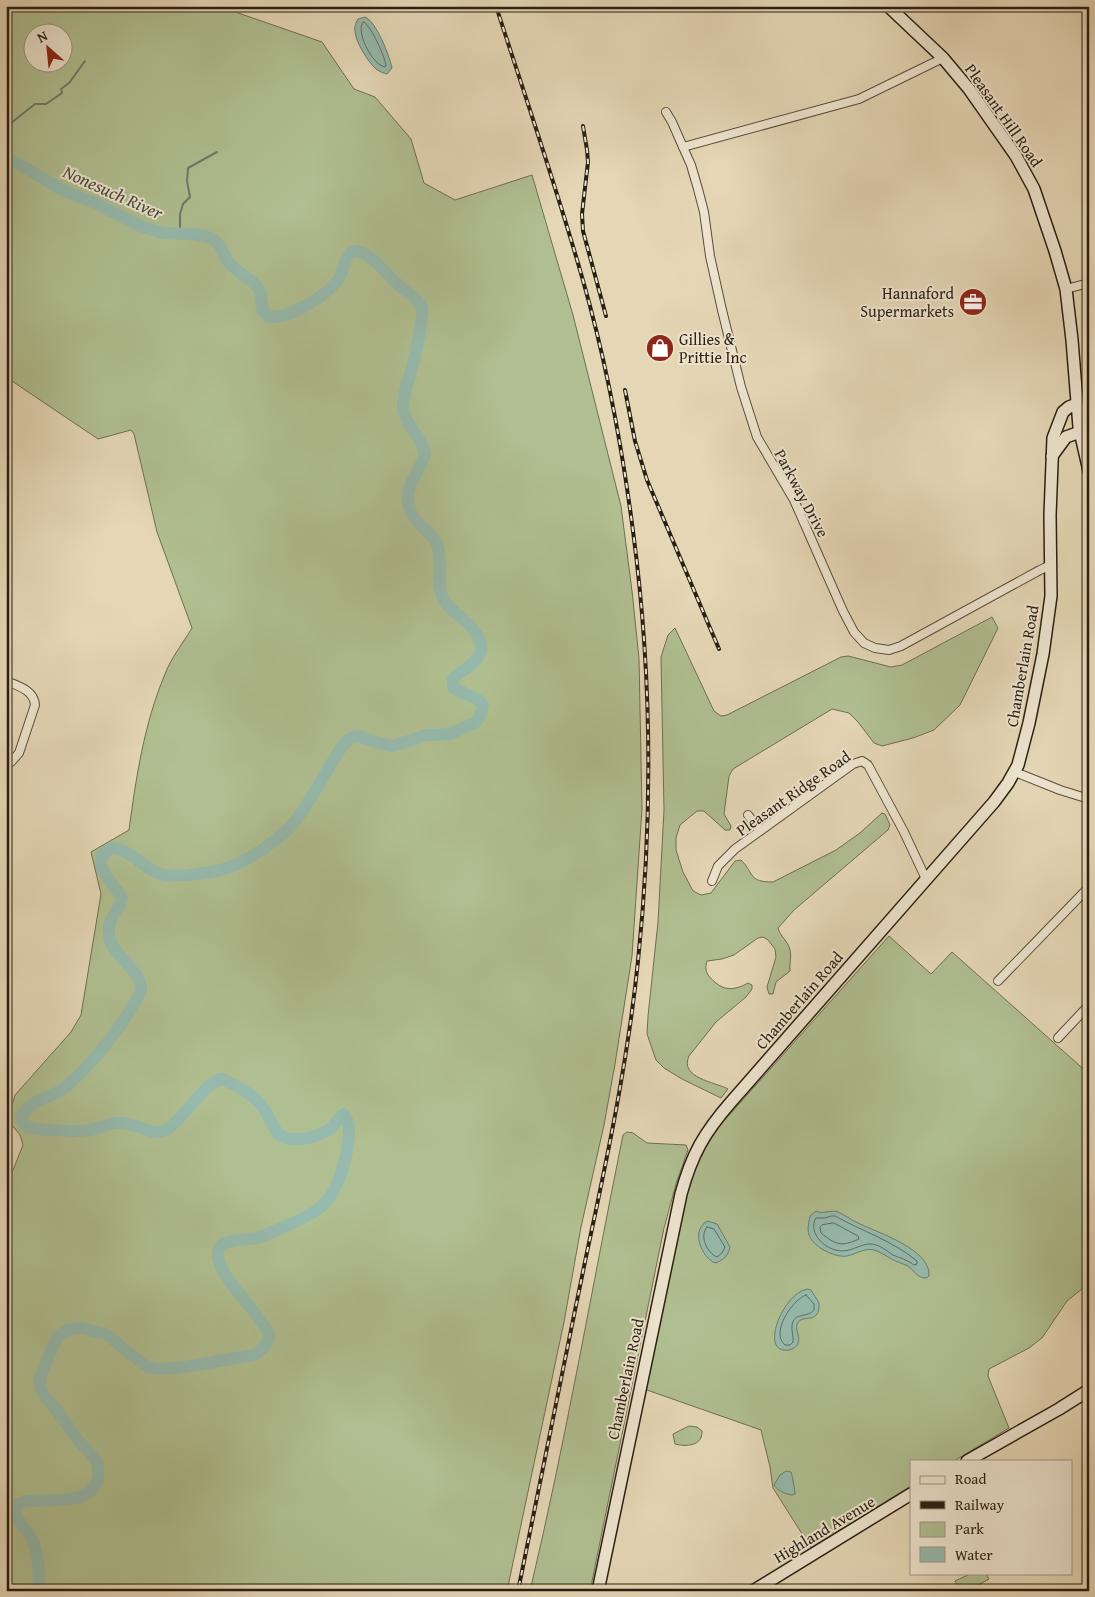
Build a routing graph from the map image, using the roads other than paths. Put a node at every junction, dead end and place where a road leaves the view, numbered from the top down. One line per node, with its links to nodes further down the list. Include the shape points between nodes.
1 (888, 6): 2 (street, Pleasant Hill Road)
2 (942, 58): 4 (street, via 859,100); 6 (street, Pleasant Hill Road, via 968,88 1021,164 1034,189)
3 (666, 112): 4 (street, Parkway Drive)
4 (683, 147): 11 (street, Parkway Drive, via 700,195 722,310 753,426 797,506 858,638 875,648 889,650 901,646)
5 (1089, 283): 6 (street)
6 (1066, 289): 7 (street, Pleasant Hill Road)
7 (1077, 404): 8 (street, Pleasant Hill Road); 9 (street, Chamberlain Road, via 1066,409 1060,418 1053,438)
8 (1080, 432): 9 (street, via 1066,437); 10 (street, Pleasant Hill Road)
9 (1052, 458): 11 (street, Chamberlain Road)
10 (1089, 471)
11 (1051, 566): 14 (street, Chamberlain Road, via 1051,596 1043,654 1028,731)
12 (6, 681): 13 (street, via 26,690 35,705 19,753)
13 (6, 763)
14 (1015, 772): 15 (street); 18 (street, Chamberlain Road, via 1001,793)
15 (1089, 799)
16 (748, 815): 17 (street)
17 (760, 831): 18 (street, Pleasant Ridge Road, via 853,764 862,761 868,765); 19 (street, Pleasant Ridge Road, via 726,857)
18 (926, 879): 27 (street, Chamberlain Road, via 726,1108 695,1154 681,1194)
19 (712, 880)
20 (1089, 887): 21 (street)
21 (998, 981)
22 (1088, 1009): 23 (street)
23 (1058, 1038)
24 (1089, 1390): 25 (street)
25 (969, 1460)
26 (910, 1495): 28 (street, Highland Avenue)
27 (598, 1591)
28 (753, 1591)

